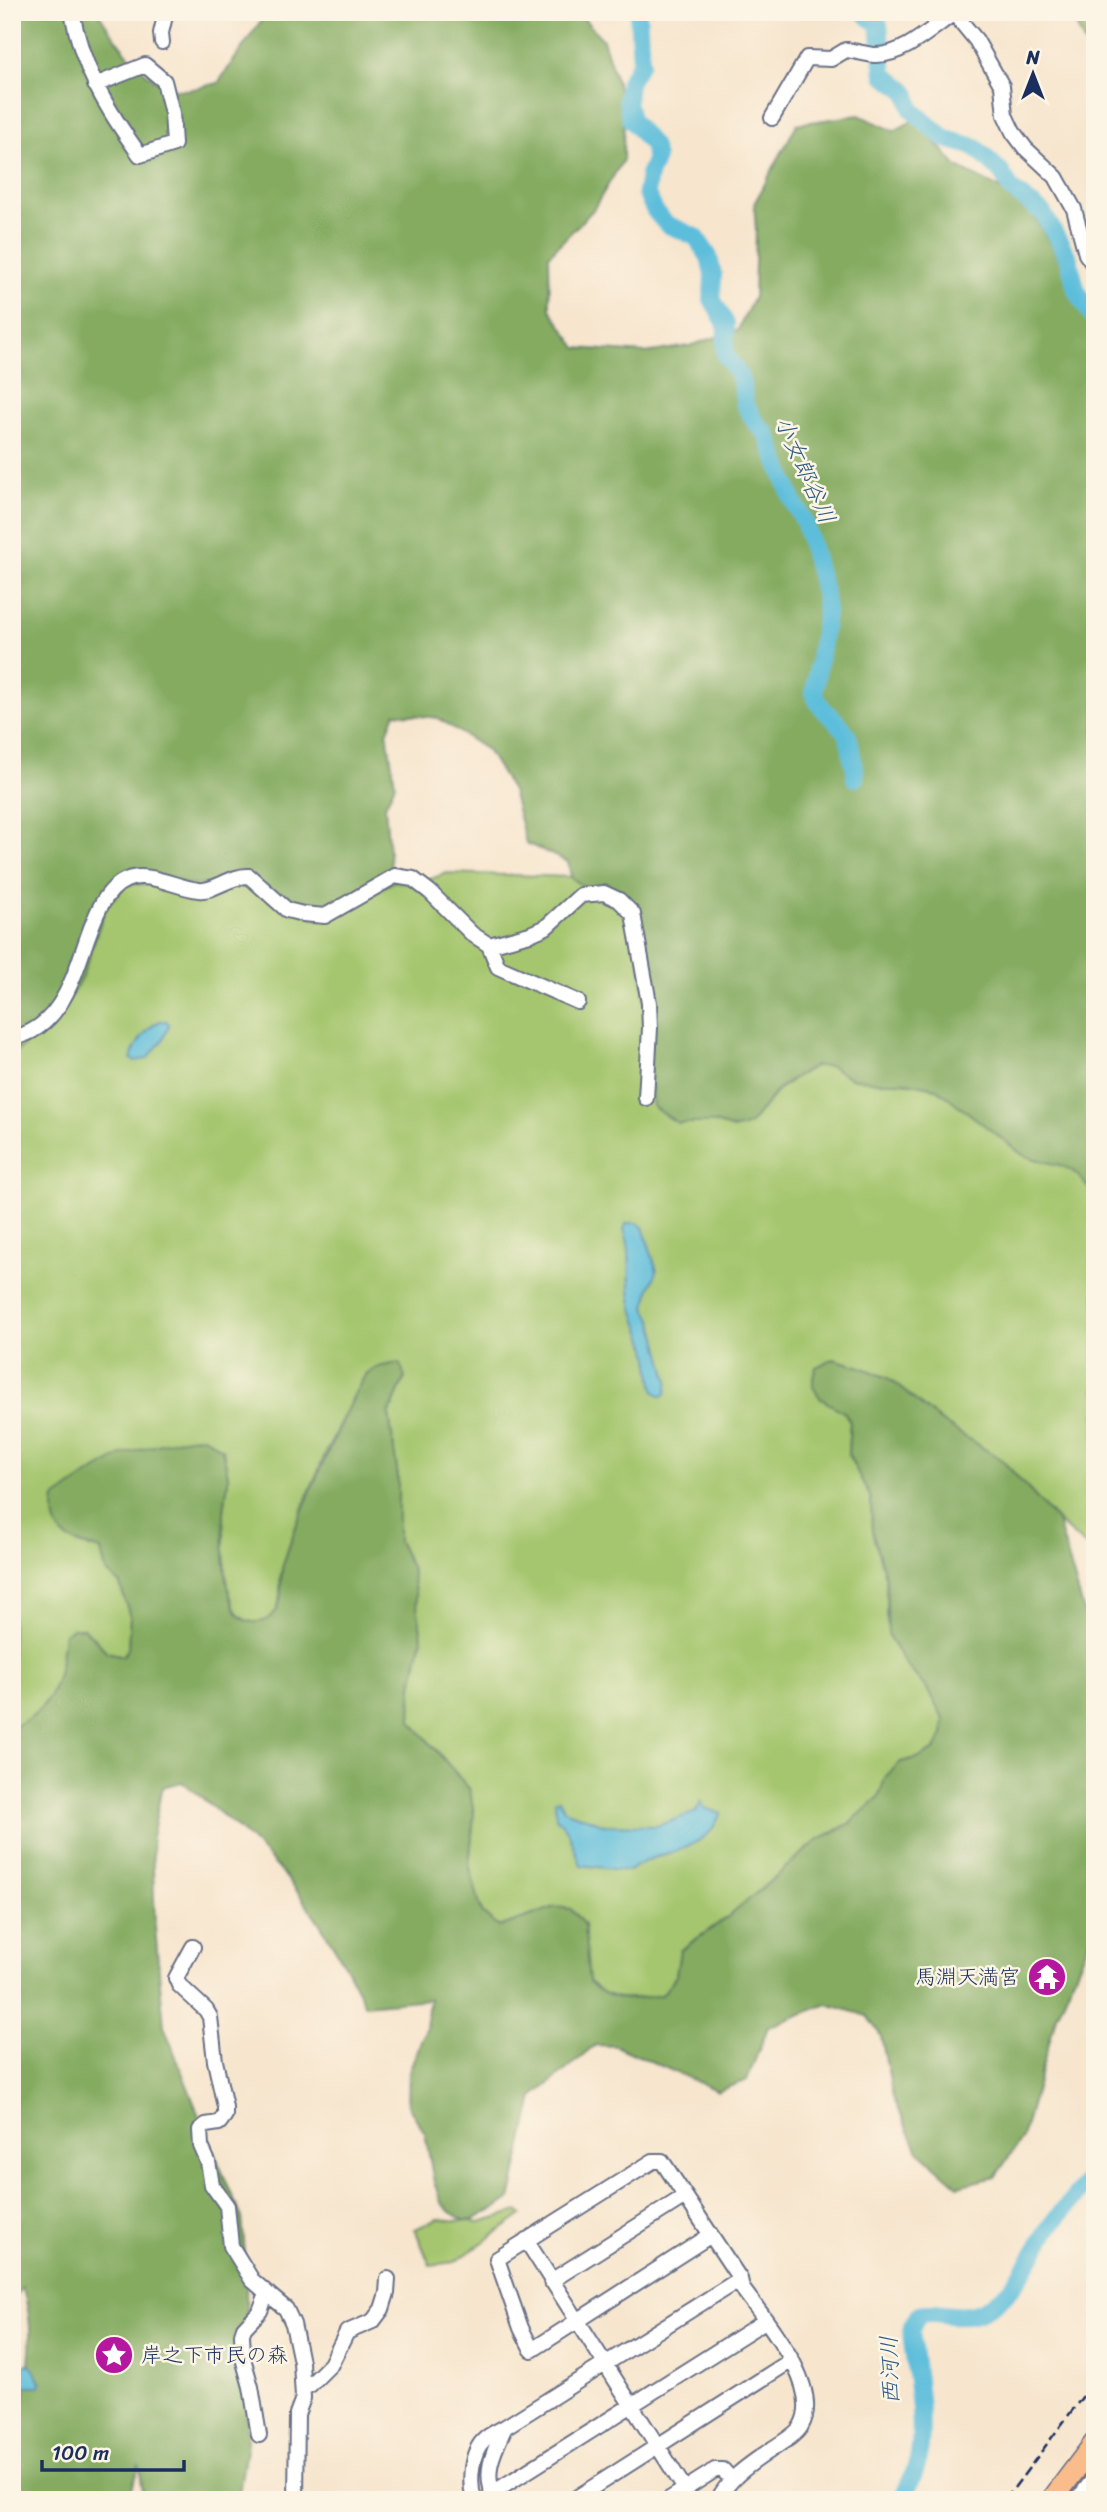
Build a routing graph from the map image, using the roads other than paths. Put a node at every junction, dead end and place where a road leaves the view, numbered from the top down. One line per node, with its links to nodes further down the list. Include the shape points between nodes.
1 (72, 12): 5 (street, via 78,44)
2 (166, 12): 4 (street)
3 (953, 13): 6 (street, via 892,52 875,55 846,50 831,59 807,58); 7 (street, via 976,40 1002,86 1005,115 1013,132 1056,177 1074,209 1086,254)
4 (162, 42)
5 (95, 85): 5 (street, via 140,155 174,144 164,81 145,65)
6 (772, 118)
7 (1095, 267)
8 (489, 945): 9 (street, via 498,967); 10 (street, via 407,876 395,876 325,915 287,910 249,876 202,891 152,878 128,878 112,888 101,904 78,967 55,1010 34,1032); 11 (street, via 546,927 581,894 604,893 619,900 633,914 649,1003)
9 (578, 1002)
10 (12, 1038)
11 (646, 1098)
12 (193, 1947): 19 (street, via 176,1978 210,2017 225,2107 219,2123 200,2130 201,2146 212,2185 227,2206 231,2246 252,2280)
13 (685, 2196): 14 (street); 15 (street, via 662,2161 653,2161); 18 (street)
14 (711, 2235): 17 (street); 20 (street)
15 (526, 2240): 18 (street); 20 (street, via 497,2259 532,2350)
16 (388, 2279): 24 (street, via 382,2309 373,2321 347,2332 331,2364)
17 (740, 2279): 21 (street); 23 (street)
18 (551, 2281): 20 (street)
19 (267, 2293): 24 (street, via 286,2309 293,2324); 27 (street, via 242,2334)
20 (577, 2321): 23 (street)
21 (765, 2321): 22 (street); 25 (street)
22 (792, 2360): 29 (street); 31 (street, via 806,2396 801,2427)
23 (603, 2363): 25 (street); 26 (street)
24 (303, 2388): 34 (street, via 297,2414)
25 (630, 2406): 29 (street); 33 (street)
26 (505, 2427): 33 (street, via 488,2477); 35 (street, via 477,2449 470,2481)
27 (258, 2435)
28 (1095, 2443): 39 (highway)
29 (657, 2448): 32 (street); 36 (street)
30 (1095, 2477): 40 (street)
31 (730, 2479): 32 (street, via 723,2470 715,2470); 38 (street)
32 (685, 2489): 37 (street)
33 (493, 2496)
34 (296, 2500)
35 (474, 2500)
36 (573, 2500)
37 (668, 2500)
38 (718, 2500)
39 (1052, 2500)
40 (1077, 2500)

